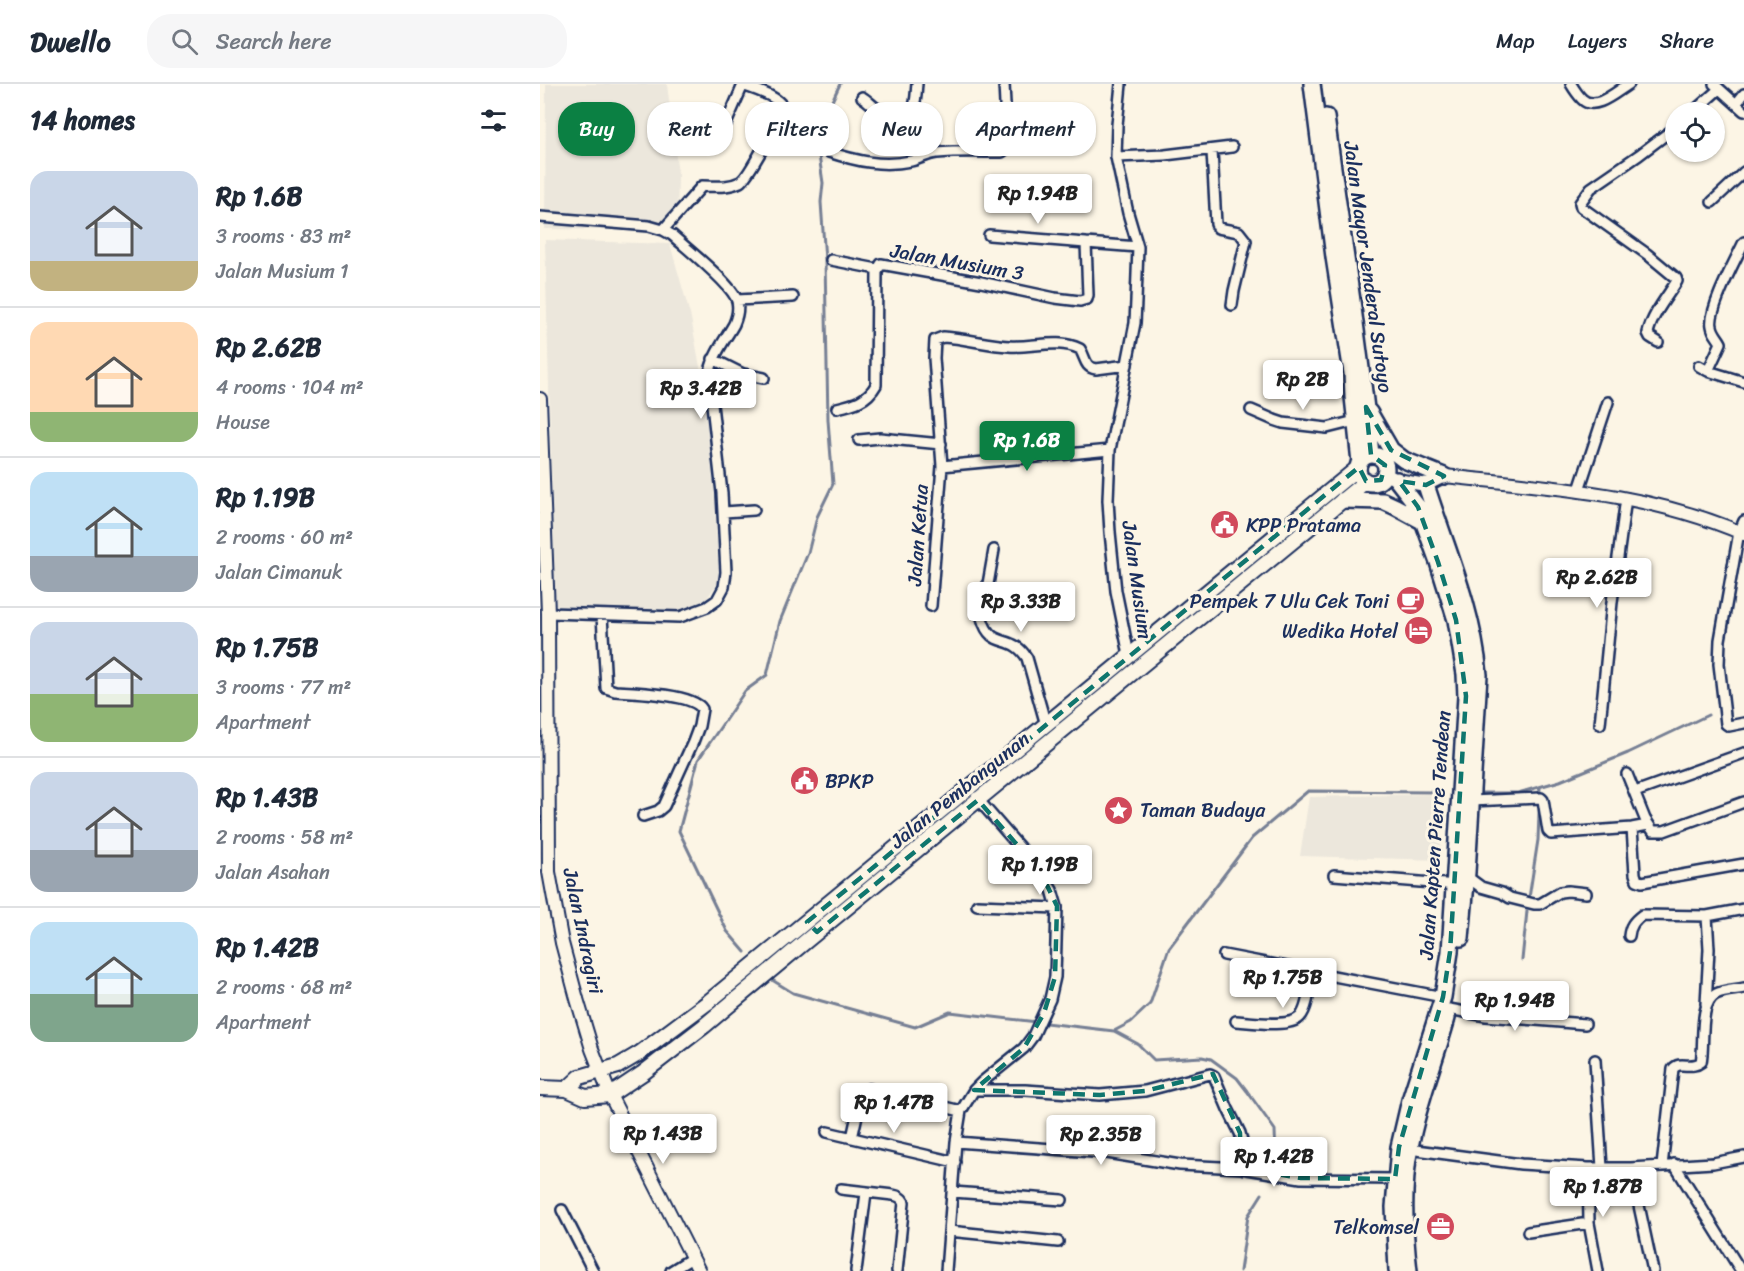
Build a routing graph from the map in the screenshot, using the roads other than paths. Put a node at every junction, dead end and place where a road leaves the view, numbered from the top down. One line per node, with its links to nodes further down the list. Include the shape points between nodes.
1 (916, 84): 12 (street)
2 (1004, 84): 20 (street, via 1006,149)
3 (1121, 84): 23 (street, Jalan Musium)
4 (1312, 84): 49 (main road, Jalan Mayor Jenderal Sutoyo, via 1352,373)
5 (1322, 84): 46 (main road, Jalan Mayor Jenderal Sutoyo)
6 (1570, 84): 7 (street, via 1587,103 1597,103)
7 (1629, 84)
8 (1717, 86): 13 (street); 14 (street)
9 (1744, 94): 14 (street)
10 (862, 97): 11 (street)
11 (870, 102)
12 (915, 102)
13 (1702, 102)
14 (1736, 104): 16 (street)
15 (733, 108): 27 (street, via 743,85 773,98 783,107 742,181 730,186 702,186)
16 (1744, 111)
17 (1665, 135): 37 (street, via 1591,188 1580,203 1676,278 1650,325 1648,333)
18 (1232, 147): 19 (street)
19 (1212, 151): 23 (street); 36 (street, via 1218,228 1239,232 1246,240)
20 (943, 153)
21 (843, 156): 22 (street, via 882,164)
22 (924, 156)
23 (1116, 157): 31 (street, Jalan Musium)
24 (1744, 172): 25 (street)
25 (1712, 202)
26 (540, 217): 27 (street)
27 (663, 230): 35 (street)
28 (989, 235): 30 (street)
29 (1744, 242): 41 (street, via 1712,316 1711,325 1721,343)
30 (1086, 243): 31 (street); 33 (street, Jalan Musium 3, via 1088,295 1080,301 886,264)
31 (1138, 247): 39 (street, Jalan Musium, via 1135,323)
32 (831, 261): 33 (street)
33 (877, 269): 47 (street, Jalan Musium 3, via 876,385 866,398)
34 (793, 297): 35 (street)
35 (737, 300): 38 (street, via 735,322)
36 (1232, 305)
37 (1658, 342)
38 (713, 359): 42 (street, via 743,374); 64 (street, via 709,378)
39 (1127, 365): 51 (street, Jalan Ketua, via 1091,369 1080,349 1072,345 1024,347 938,338 933,348); 52 (street, Jalan Musium)
40 (1698, 366): 41 (street)
41 (1708, 371): 43 (street)
42 (764, 378)
43 (1744, 382)
44 (540, 399): 54 (street, Jalan Indragiri)
45 (1608, 402): 60 (street)
46 (1366, 406): 53 (main road, Jalan Mayor Jenderal Sutoyo); 56 (main road, via 1391,450 1404,460)
47 (837, 408)
48 (1251, 410): 49 (street, via 1283,423 1327,428)
49 (1355, 421): 53 (main road, Jalan Mayor Jenderal Sutoyo)
50 (859, 440): 51 (street, via 880,438)
51 (941, 444): 55 (street, Jalan Ketua)
52 (1110, 450): 55 (street); 71 (street, Jalan Musium, via 1110,532 1116,591)
53 (1364, 461): 57 (main road, via 1379,457); 58 (main road, via 1360,475); 71 (main road, Jalan Pembangunan)
54 (541, 463): 69 (street, Jalan Indragiri)
55 (942, 466): 68 (street, Jalan Ketua)
56 (1444, 476): 59 (street); 60 (street)
57 (1391, 477): 58 (main road); 59 (street); 65 (main road, Jalan Kapten Pierre Tendean, via 1418,507)
58 (1366, 481): 62 (main road, Jalan Pembangunan)
59 (1426, 485): 82 (main road, Jalan Kapten Pierre Tendean, via 1469,615 1477,657)
60 (1579, 490): 61 (street)
61 (1626, 498): 66 (street); 75 (street)
62 (1343, 500): 65 (main road, via 1383,501); 72 (main road, Jalan Pembangunan)
63 (754, 510): 64 (street)
64 (724, 512): 70 (street, via 726,572 717,600 680,617)
65 (1422, 521): 89 (main road, Jalan Kapten Pierre Tendean, via 1456,620 1465,674)
66 (1742, 529): 74 (street, via 1720,640 1719,664 1728,726)
67 (994, 550): 76 (street, via 982,618 985,629 994,638 1018,646 1027,658)
68 (931, 606)
69 (548, 614): 70 (street); 73 (street, Jalan Indragiri)
70 (602, 615): 84 (street, via 606,688 675,697 696,703 702,709 693,742 664,806)
71 (1129, 655): 72 (main road); 76 (main road, Jalan Pembangunan)
72 (1135, 672): 81 (main road, Jalan Pembangunan)
73 (544, 677): 105 (street, Jalan Indragiri, via 549,872 562,943)
74 (1744, 723)
75 (1600, 724)
76 (1046, 725): 79 (main road, Jalan Pembangunan)
77 (1744, 753): 80 (street)
78 (1627, 774): 80 (street)
79 (968, 789): 81 (street); 95 (main road, Jalan Pembangunan)
80 (1635, 792): 85 (street)
81 (978, 800): 92 (street, via 1040,871); 95 (main road, Jalan Pembangunan)
82 (1471, 801): 86 (street, via 1540,798 1551,834); 89 (main road, Jalan Kapten Pierre Tendean)
83 (1744, 802): 85 (street, via 1664,831 1653,831)
84 (643, 816)
85 (1648, 825): 86 (street)
86 (1632, 828): 87 (street, via 1635,874 1642,882)
87 (1744, 864)
88 (1334, 875): 89 (street)
89 (1462, 882): 90 (street, via 1534,904 1560,892); 100 (main road, Jalan Kapten Pierre Tendean, via 1459,960)
90 (1586, 893)
91 (976, 905): 92 (street)
92 (1057, 908): 108 (street, via 1055,977 1034,1036)
93 (1744, 909): 94 (street)
94 (1707, 916): 96 (street, via 1642,915 1629,929); 101 (street)
95 (812, 927): 105 (main road, Jalan Pembangunan, via 648,1048); 109 (main road, Jalan Pembangunan, via 704,1026)
96 (1629, 936)
97 (1224, 955): 98 (street)
98 (1312, 972): 100 (street); 102 (street, via 1304,1011 1293,1022)
99 (1744, 988): 101 (street, via 1713,995)
100 (1446, 1003): 103 (street, via 1495,1017); 114 (main road, Jalan Kapten Pierre Tendean); 123 (main road, Jalan Kapten Pierre Tendean, via 1405,1119)
101 (1707, 1004): 118 (street, via 1701,1062 1679,1064 1673,1069)
102 (1236, 1021)
103 (1585, 1024)
104 (1595, 1060): 121 (street)
105 (601, 1072): 107 (main road, Jalan Pembangunan, via 580,1077); 109 (street, Jalan Indragiri)
106 (540, 1088): 107 (main road)
107 (567, 1089): 109 (main road, via 585,1097)
108 (974, 1090): 110 (street); 119 (street, via 1100,1095 1145,1091 1210,1074 1240,1133)
109 (610, 1095): 133 (street, Jalan Indragiri)
110 (961, 1111): 112 (street, via 868,1089 861,1097); 113 (street)
111 (827, 1132): 112 (street)
112 (852, 1138): 116 (street)
113 (956, 1142): 116 (street); 119 (street)
114 (1409, 1149): 120 (street, via 1521,1164); 141 (main road, Jalan Kapten Pierre Tendean, via 1404,1188)
115 (1744, 1157): 117 (street)
116 (955, 1162): 125 (street)
117 (1674, 1164): 118 (street); 144 (street)
118 (1662, 1166): 122 (street)
119 (1241, 1168): 123 (street, via 1301,1178)
120 (1588, 1168): 121 (street); 129 (street)
121 (1602, 1168): 122 (street)
122 (1631, 1168): 143 (street)
123 (1395, 1179): 140 (main road, Jalan Kapten Pierre Tendean)
124 (841, 1190): 126 (street)
125 (953, 1192): 127 (street); 130 (street)
126 (866, 1193): 137 (street); 138 (street, via 899,1196 904,1202)
127 (1062, 1200)
128 (562, 1210): 134 (street)
129 (1589, 1223): 131 (street); 142 (street)
130 (949, 1232): 132 (street); 139 (street)
131 (1528, 1232)
132 (1058, 1242)
133 (692, 1258): 135 (street); 136 (street, Jalan Indragiri)
134 (593, 1271)
135 (671, 1271)
136 (699, 1271)
137 (856, 1271)
138 (897, 1271)
139 (946, 1271)
140 (1397, 1271)
141 (1409, 1271)
142 (1598, 1271)
143 (1653, 1271)
144 (1741, 1271)

